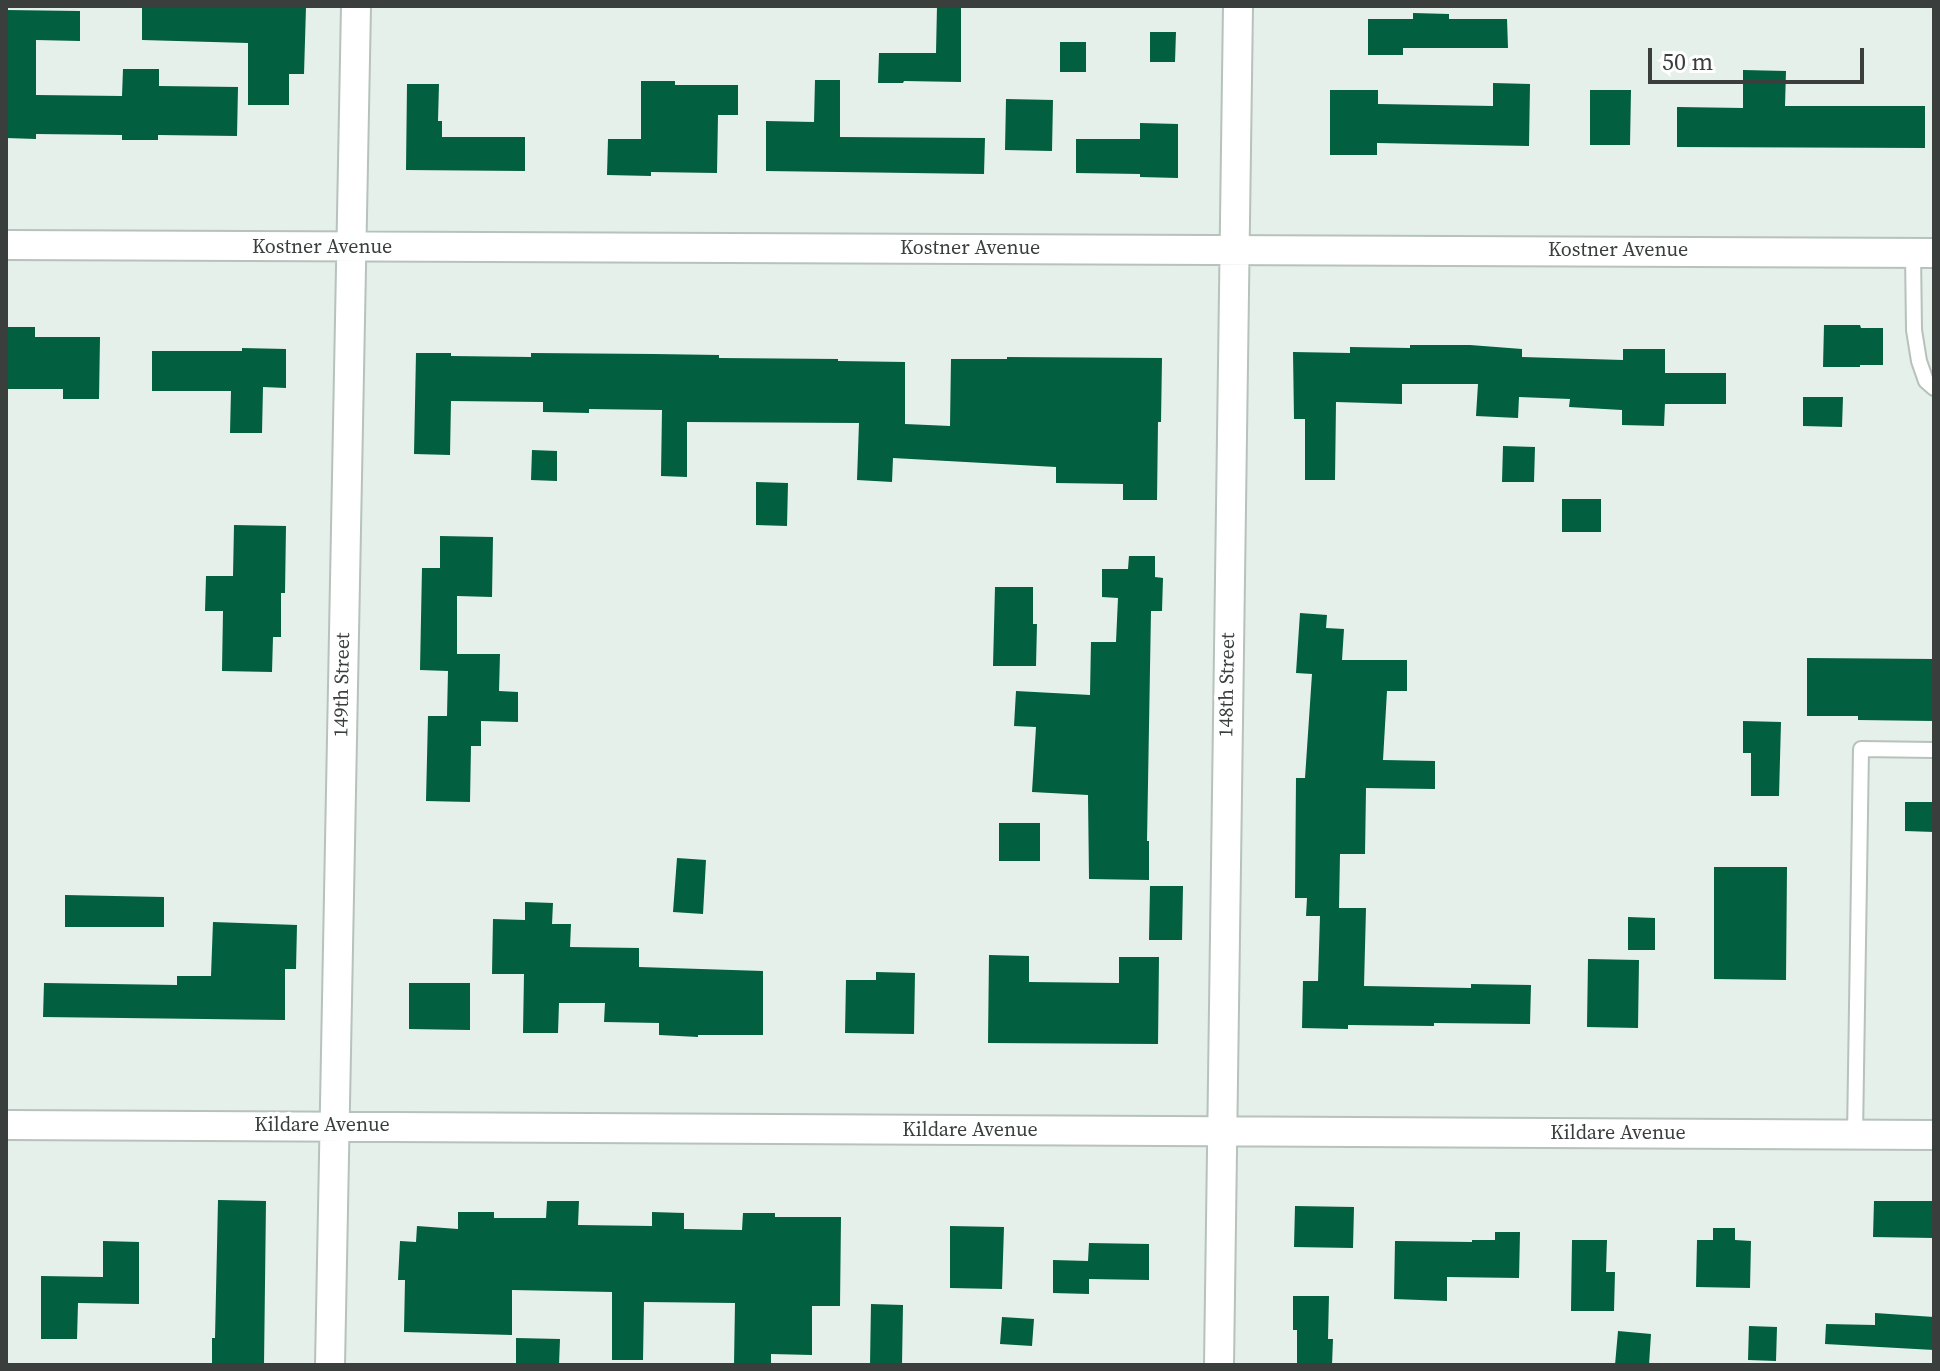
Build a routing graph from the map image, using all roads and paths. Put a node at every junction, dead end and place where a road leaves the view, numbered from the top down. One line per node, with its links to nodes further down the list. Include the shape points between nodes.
1 (356, 6): 4 (street, 149th Street)
2 (1238, 6): 5 (street, 148th Street)
3 (6, 245): 4 (street, Kostner Avenue)
4 (352, 248): 5 (street, Kostner Avenue); 10 (street, 149th Street)
5 (1234, 249): 6 (street, Kostner Avenue); 11 (street, 148th Street)
6 (1924, 253): 7 (lane, via 1914,330 1919,361)
7 (1930, 384)
8 (1934, 750): 12 (lane, via 1861,749)
9 (6, 1125): 10 (street, Kildare Avenue)
10 (333, 1126): 11 (street, Kildare Avenue); 14 (street, 149th Street)
11 (1222, 1132): 12 (street, Kildare Avenue); 15 (street, 148th Street)
12 (1855, 1135): 13 (street, Kildare Avenue)
13 (1934, 1135)
14 (330, 1365)
15 (1219, 1365)

